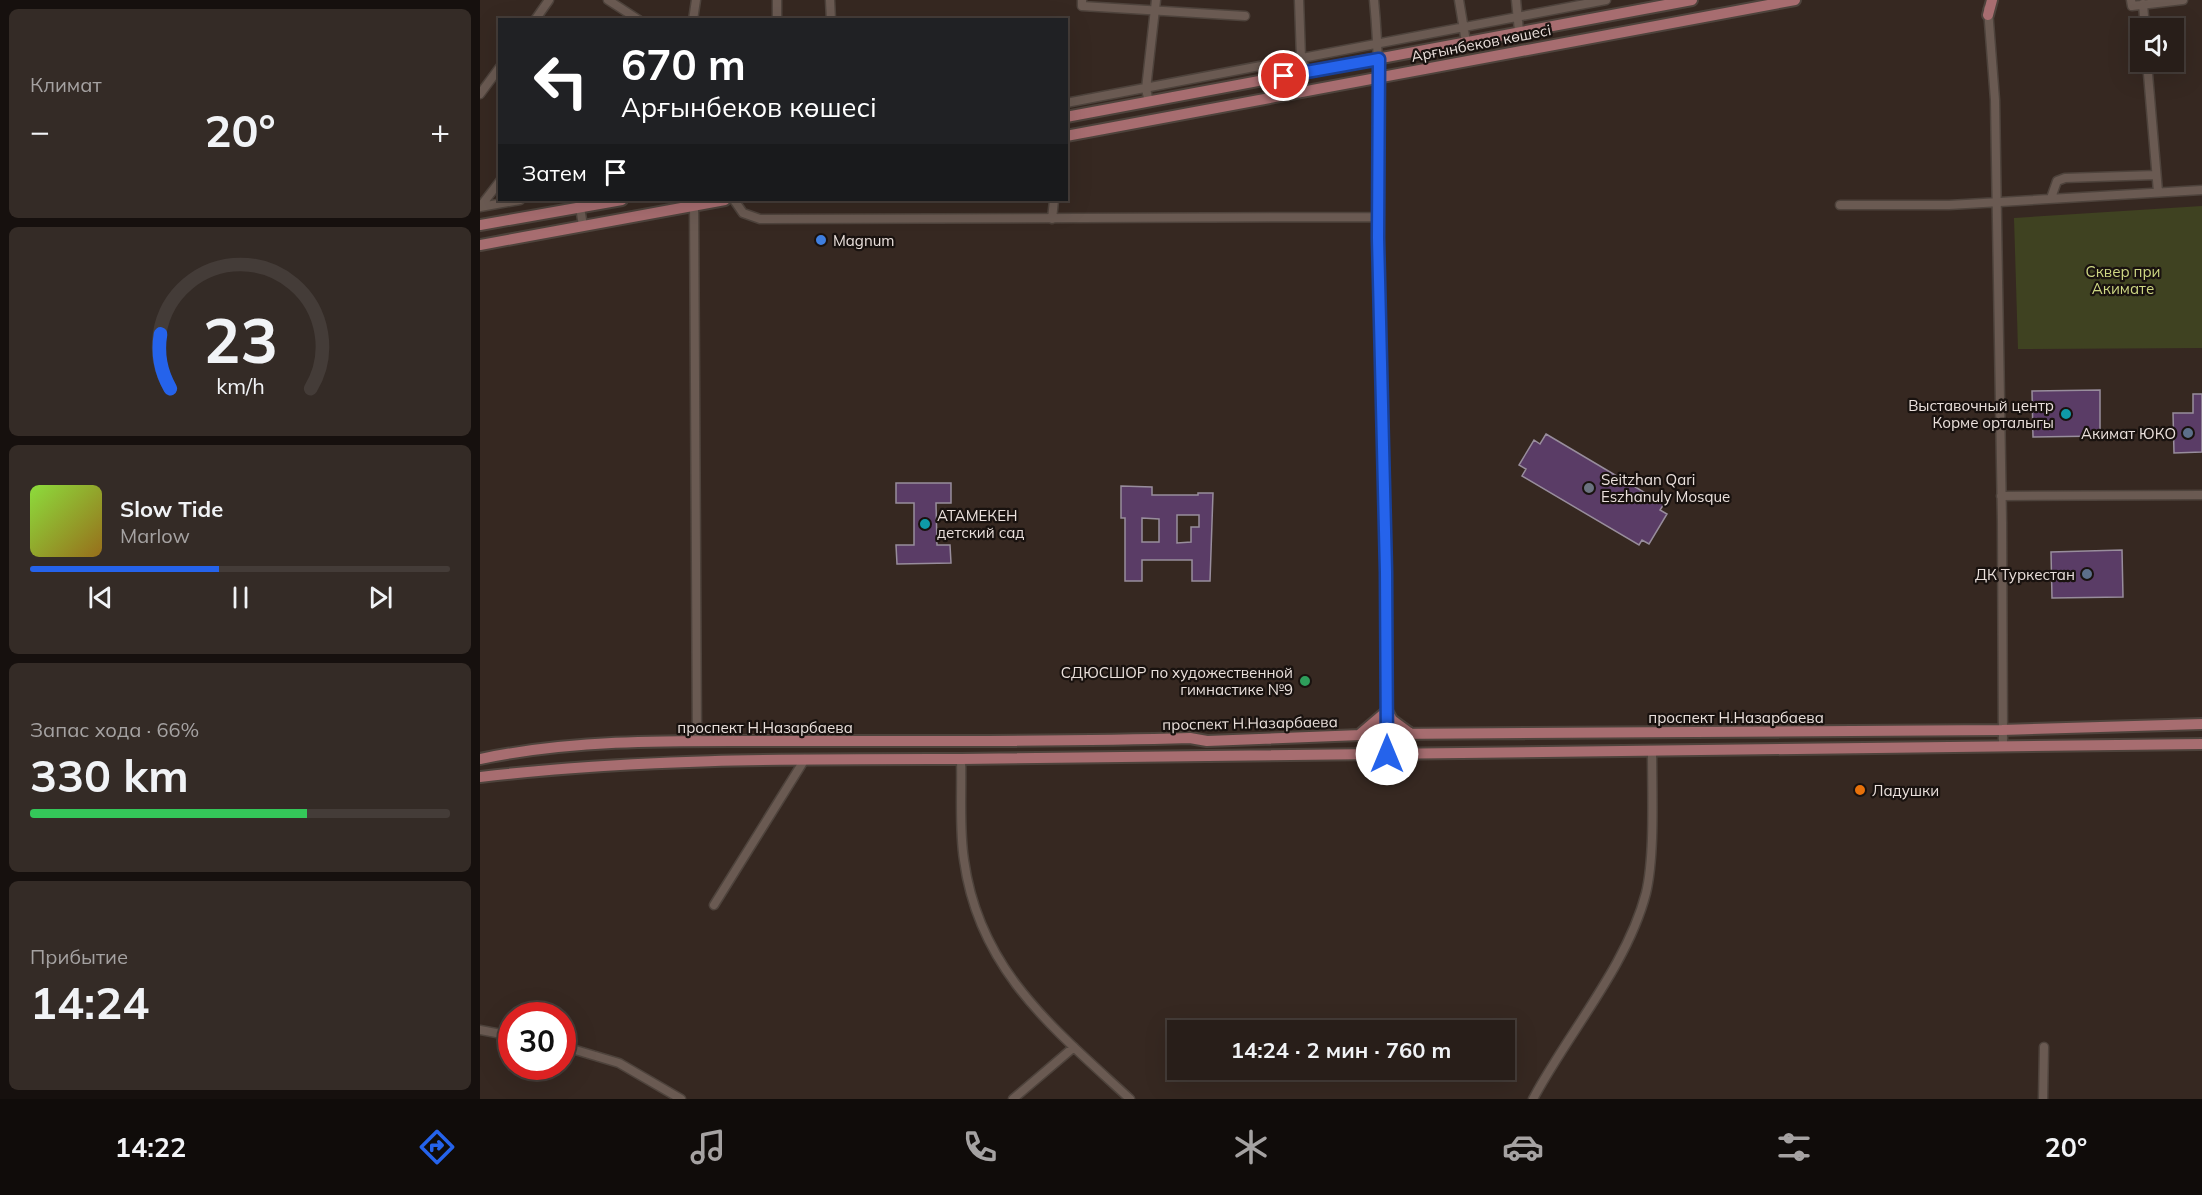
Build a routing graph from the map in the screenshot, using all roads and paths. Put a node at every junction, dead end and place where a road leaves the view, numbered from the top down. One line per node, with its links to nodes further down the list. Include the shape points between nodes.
1 (549, 0): 27 (street)
2 (608, 0): 21 (street)
3 (696, 0): 30 (street)
4 (777, 0): 31 (street)
5 (830, 0): 32 (street)
6 (1082, 0): 22 (street, via 1082,6)
7 (1156, 0): 22 (street)
8 (1299, 0): 38 (street)
9 (1374, 0): 37 (street)
10 (1459, 0): 34 (street)
11 (1516, 0): 25 (street)
12 (1602, 0): 25 (street); 26 (street)
13 (1692, 0): 19 (main road, Арғынбеков көшесі)
14 (1795, 0): 43 (main road, Арғынбеков көшесі)
15 (1987, 0): 23 (street)
16 (1992, 0): 23 (main road)
17 (2131, 0): 20 (street, via 2132,6)
18 (2183, 0): 20 (street)
19 (1676, 2): 26 (main road, Арғынбеков көшесі)
20 (2143, 4): 33 (street)
21 (625, 10): 28 (street); 29 (street)
22 (1155, 10): 24 (street); 44 (street)
23 (1988, 15): 60 (street, via 1994,78)
24 (1245, 16)
25 (1518, 17): 34 (street); 35 (street)
26 (1602, 17): 35 (main road, Арғынбеков көшесі)
27 (536, 18)
28 (619, 18)
29 (636, 18)
30 (693, 18)
31 (777, 18)
32 (831, 18)
33 (2144, 18)
34 (1464, 29): 36 (street); 37 (street)
35 (1519, 31): 36 (main road, Арғынбеков көшесі)
36 (1466, 42): 39 (main road, Арғынбеков көшесі)
37 (1378, 45): 38 (street); 39 (street)
38 (1301, 58): 41 (street); 44 (street)
39 (1379, 59): 41 (main road, Арғынбеков көшесі); 43 (street)
40 (498, 70): 45 (street)
41 (1307, 72): 46 (main road, Арғынбеков көшесі)
42 (2148, 72): 50 (street)
43 (1380, 78): 49 (main road, Арғынбеков көшесі); 65 (street)
44 (1146, 89): 46 (street); 47 (street)
45 (480, 94)
46 (1149, 102): 48 (main road, Арғынбеков көшесі)
47 (1068, 103)
48 (1068, 117)
49 (1068, 136)
50 (2156, 175): 53 (street); 54 (street, via 2065,178 2058,181)
51 (498, 184): 64 (street)
52 (2202, 190): 53 (street)
53 (2158, 192): 54 (street)
54 (2051, 198): 60 (street)
55 (514, 201): 64 (street)
56 (609, 201): 62 (main road)
57 (709, 201): 61 (main road)
58 (735, 201): 66 (street, via 743,213 760,219)
59 (1053, 201): 66 (street)
60 (1996, 201): 63 (street); 71 (street)
61 (694, 202): 68 (main road); 78 (street)
62 (582, 203): 67 (main road); 68 (street)
63 (1840, 205)
64 (480, 207)
65 (1379, 217): 66 (street); 72 (street)
66 (1053, 219)
67 (480, 225)
68 (583, 226): 69 (main road)
69 (480, 245)
70 (2202, 495): 71 (street)
71 (2001, 496): 74 (street)
72 (1386, 711): 75 (street); 76 (main road); 77 (main road)
73 (2202, 724): 74 (main road, проспект Н.Назарбаева)
74 (2002, 730): 76 (main road, проспект Н.Назарбаева); 80 (street)
75 (1387, 734): 76 (main road, проспект Н.Назарбаева); 77 (main road, проспект Н.Назарбаева); 82 (street)
76 (1411, 734)
77 (1359, 735): 78 (main road, проспект Н.Назарбаева, via 1208,741 1190,738)
78 (697, 742): 83 (main road, проспект Н.Назарбаева, via 576,746)
79 (2202, 744): 80 (main road)
80 (2003, 745): 81 (main road)
81 (1652, 751): 82 (main road); 96 (street, via 1646,893 1629,939)
82 (1387, 754): 85 (main road)
83 (480, 759)
84 (805, 759): 85 (main road); 86 (main road, via 591,766); 87 (street)
85 (962, 759): 90 (street, via 964,860 979,922 1005,972 1039,1014)
86 (480, 777)
87 (714, 905)
88 (480, 1030): 89 (street)
89 (498, 1033)
90 (1074, 1047): 94 (street); 95 (street)
91 (2044, 1047): 97 (street)
92 (576, 1050): 93 (street, via 619,1063)
93 (681, 1099)
94 (1013, 1099)
95 (1130, 1099)
96 (1533, 1099)
97 (2043, 1099)

